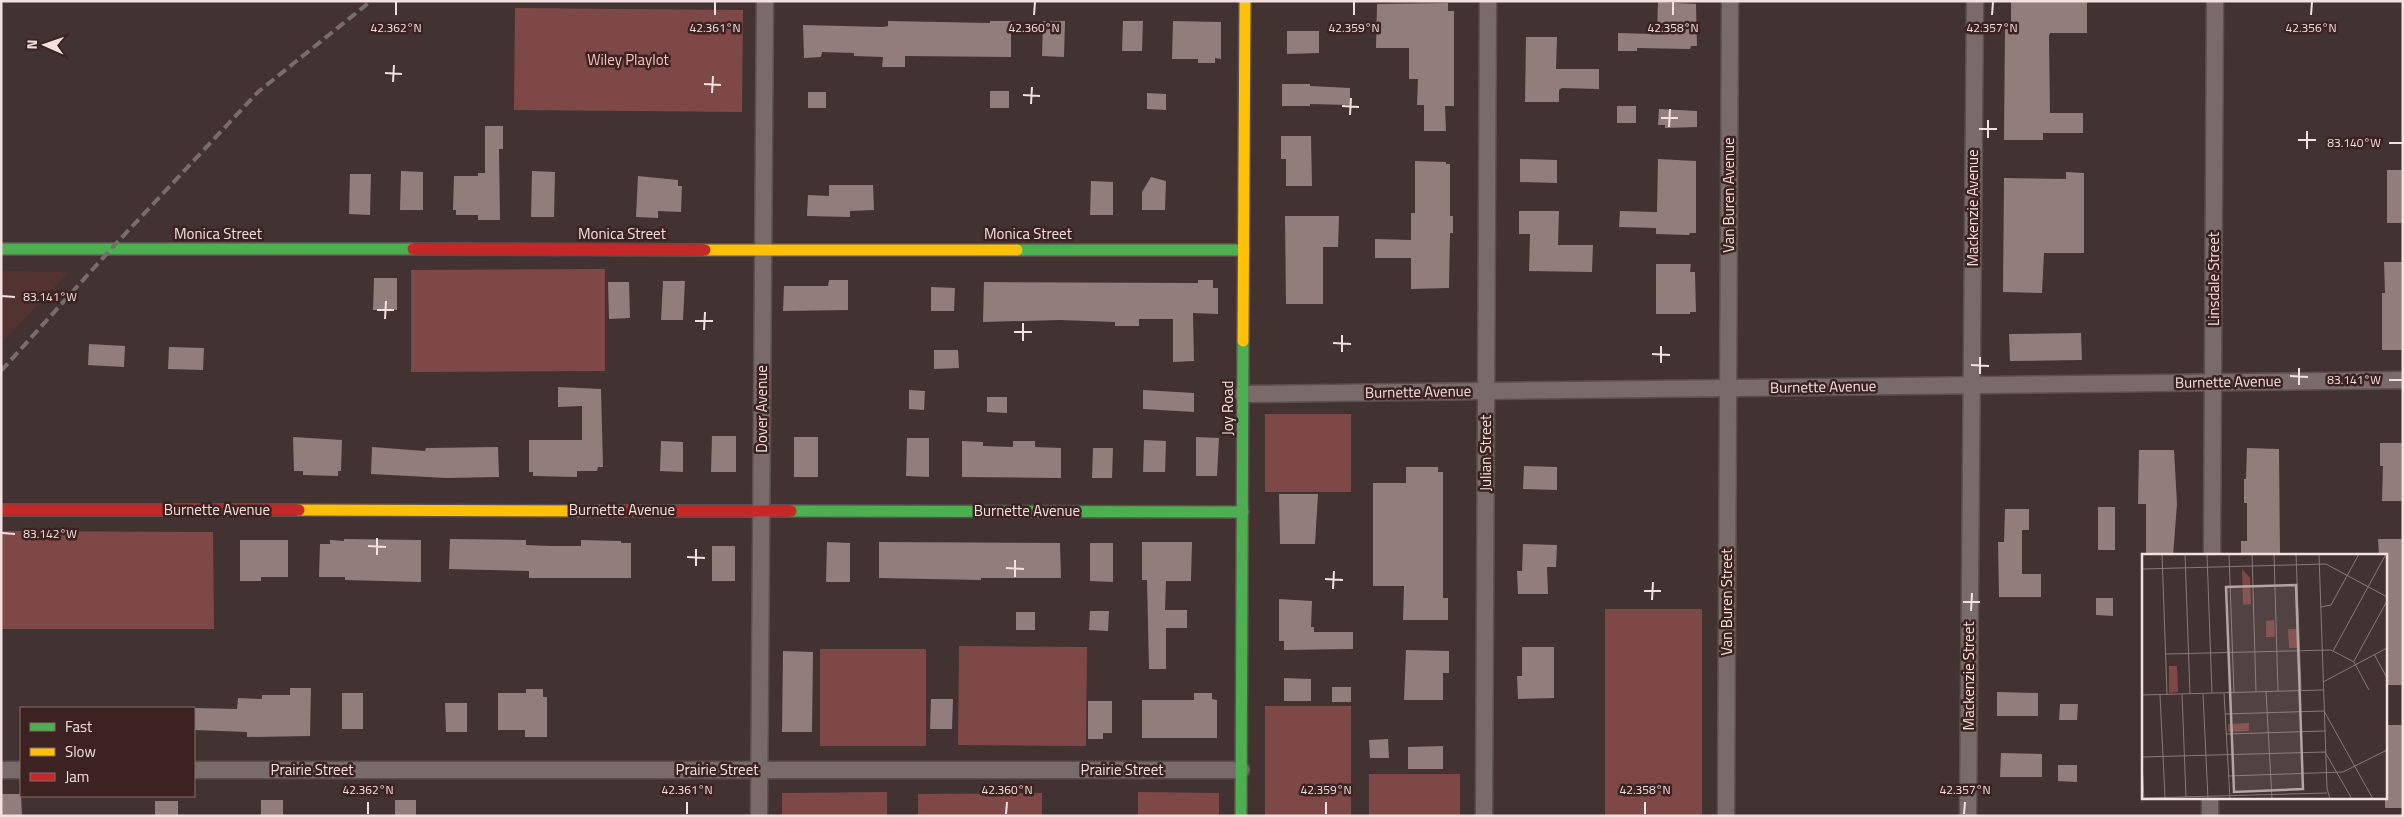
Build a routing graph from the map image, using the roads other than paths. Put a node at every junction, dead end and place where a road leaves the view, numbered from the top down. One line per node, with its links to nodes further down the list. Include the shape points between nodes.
1 (765, 1): 8 (street, Dover Avenue)
2 (1245, 1): 9 (street, Joy Road)
3 (1488, 1): 14 (street, Julian Street)
4 (1730, 1): 13 (street, Van Buren Avenue)
5 (1974, 1): 12 (street, Mackenzie Avenue)
6 (2215, 1): 11 (street, Linsdale Street)
7 (1, 249): 8 (street, Monica Street)
8 (763, 249): 9 (street, Monica Street); 17 (street, Dover Avenue)
9 (1244, 250): 15 (street, Joy Road)
10 (2403, 380): 11 (street, Burnette Avenue)
11 (2213, 383): 12 (street, Burnette Avenue); 19 (street, Linsdale Street)
12 (1972, 386): 13 (street, Burnette Avenue); 30 (street, Mackenzie Street)
13 (1728, 388): 14 (street, Burnette Avenue); 29 (street, Van Buren Street)
14 (1486, 391): 15 (street, Burnette Avenue); 28 (street, Julian Street)
15 (1243, 394): 18 (street, Joy Road)
16 (1, 510): 17 (street, Burnette Avenue)
17 (762, 510): 18 (street, Burnette Avenue); 23 (street, Dover Avenue)
18 (1243, 512): 24 (street, Joy Road)
19 (2212, 554)
20 (1, 770): 21 (street)
21 (20, 770)
22 (195, 770): 23 (street, Prairie Street)
23 (760, 770): 24 (street, Prairie Street); 26 (street, Dover Avenue)
24 (1241, 770): 27 (street, Joy Road)
25 (2210, 800): 31 (street)
26 (759, 816)
27 (1241, 816)
28 (1484, 816)
29 (1726, 816)
30 (1968, 816)
31 (2210, 816)

